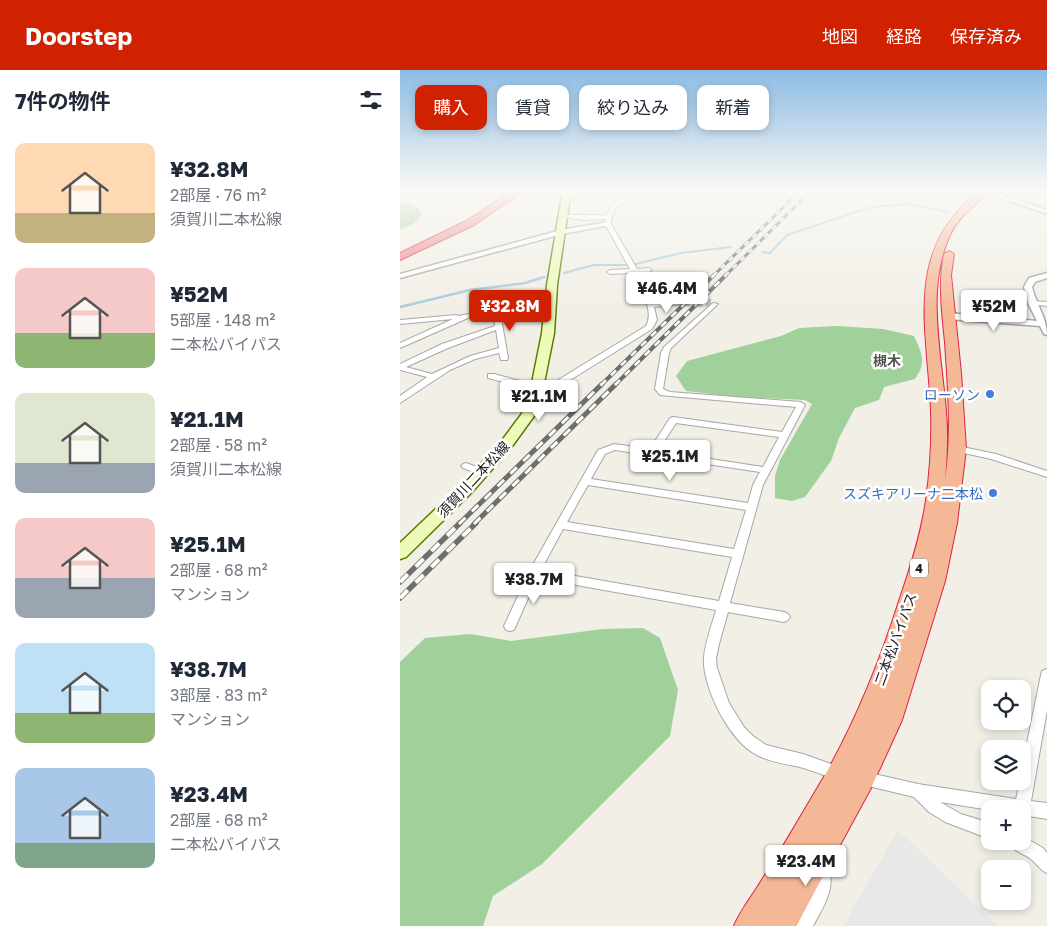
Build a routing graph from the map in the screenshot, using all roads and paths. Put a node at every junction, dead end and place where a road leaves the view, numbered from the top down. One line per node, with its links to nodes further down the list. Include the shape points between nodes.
1 (444, 230): 8 (highway)
2 (454, 230): 9 (highway)
3 (569, 230): 7 (street)
4 (613, 230): 11 (street)
5 (948, 230): 53 (highway, 二本松バイパス / 4, via 934,267 932,305 940,423 932,518 897,638)
6 (960, 230): 25 (highway, 二本松バイパス / 4, via 950,248 945,275)
7 (561, 232): 14 (street); 19 (main road, 須賀川二本松線)
8 (400, 252)
9 (400, 257)
10 (650, 270): 11 (street)
11 (634, 271): 12 (street); 16 (street)
12 (610, 272)
13 (1047, 275): 18 (street, via 1029,284)
14 (400, 276)
15 (689, 281): 16 (street)
16 (640, 282): 22 (street)
17 (682, 302): 22 (street)
18 (1032, 303): 21 (street); 28 (street)
19 (551, 304): 23 (street); 34 (main road, 須賀川二本松線)
20 (715, 304): 36 (street, via 668,347 659,389 670,394 801,405)
21 (1047, 304)
22 (651, 305): 34 (street, via 653,319 649,327)
23 (496, 310): 24 (street); 27 (street)
24 (466, 316): 26 (street); 29 (street)
25 (948, 316): 28 (street); 37 (highway, 二本松バイパス / 4)
26 (400, 322)
27 (498, 327): 30 (street, via 445,346); 31 (street, via 503,354 469,358)
28 (1045, 327)
29 (400, 346)
30 (400, 368): 31 (street)
31 (431, 376): 35 (street)
32 (491, 376): 33 (street)
33 (528, 386)
34 (535, 398): 41 (main road, 須賀川二本松線, via 506,446)
35 (400, 400)
36 (783, 435): 38 (street, via 673,420); 40 (street)
37 (958, 449): 42 (street, via 993,456); 54 (highway, 二本松バイパス / 4, via 948,523 935,581 890,720)
38 (653, 452): 40 (street); 43 (street, via 614,447 601,452)
39 (466, 466): 41 (street)
40 (765, 470): 44 (street)
41 (482, 472): 46 (main road, 須賀川二本松線)
42 (1047, 474)
43 (585, 481): 44 (street); 45 (street)
44 (752, 507): 47 (street)
45 (560, 525): 47 (street); 48 (street)
46 (400, 553)
47 (738, 554): 49 (street)
48 (534, 573): 49 (street); 51 (street)
49 (725, 606): 50 (street); 53 (street, via 710,658 724,706 743,738 764,752)
50 (784, 617)
51 (510, 626)
52 (1047, 675): 56 (street)
53 (840, 774): 54 (street); 64 (highway, 二本松バイパス / 4)
54 (862, 779): 55 (street); 62 (highway, 二本松バイパス / 4)
55 (918, 791): 57 (street); 60 (street, via 941,813)
56 (1023, 800)
57 (981, 801)
58 (1031, 808): 59 (street)
59 (1047, 811)
60 (981, 828)
61 (1031, 850): 63 (street)
62 (821, 852): 65 (highway, 二本松バイパス / 4); 66 (street, via 822,893)
63 (1047, 865)
64 (749, 926)
65 (780, 926)
66 (804, 926)

